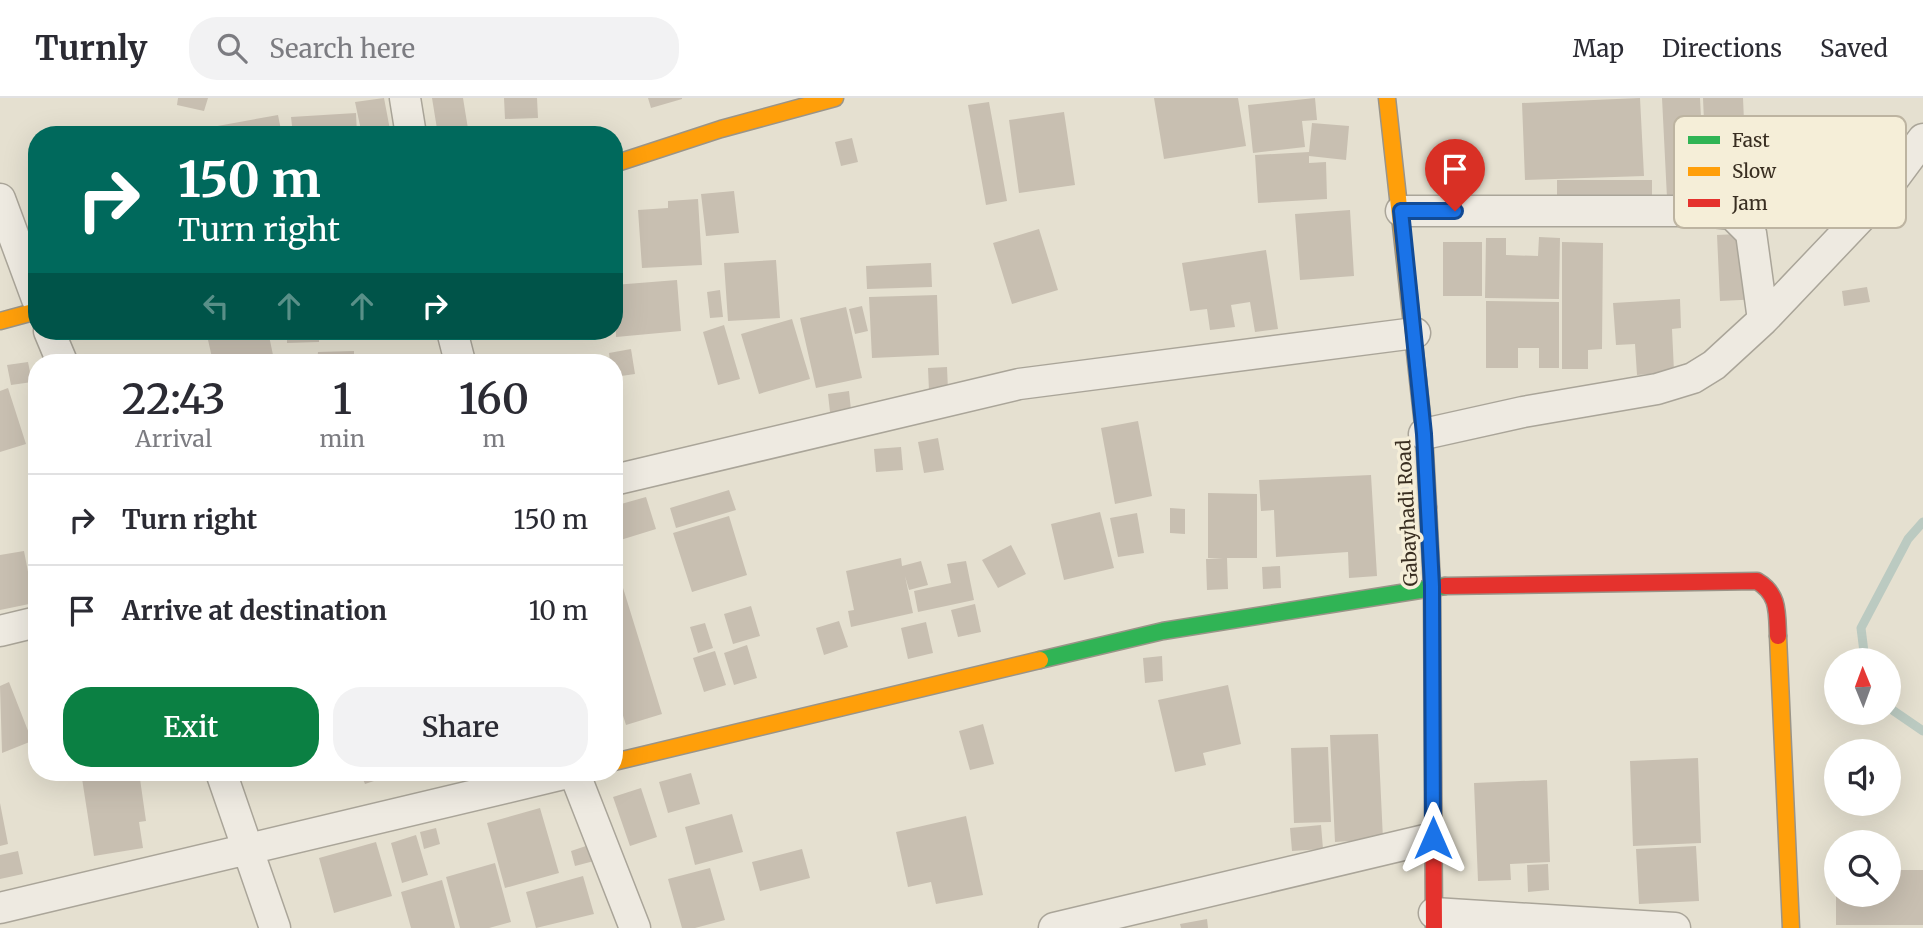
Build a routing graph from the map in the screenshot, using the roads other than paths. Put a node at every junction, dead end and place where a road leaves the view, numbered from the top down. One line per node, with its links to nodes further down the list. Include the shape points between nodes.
1 (405, 98): 4 (street)
2 (835, 98): 6 (street)
3 (1387, 98): 9 (street, Gabayhadi Road)
4 (410, 126)
5 (1923, 139): 7 (street)
6 (623, 161)
7 (1906, 162)
8 (0, 199): 13 (street)
9 (1401, 211): 10 (street); 17 (street, Gabayhadi Road)
10 (1674, 211)
11 (1746, 228): 15 (street, via 1751,233)
12 (1851, 228): 15 (street)
13 (28, 275)
14 (28, 313): 16 (street)
15 (1763, 320): 18 (street, via 1693,378)
16 (0, 321)
17 (1415, 333): 18 (street, Gabayhadi Road); 19 (street, via 1019,384)
18 (1424, 434): 20 (street, Gabayhadi Road)
19 (623, 478)
20 (1432, 586): 23 (street, via 1163,631); 27 (street, Gabayhadi Road); 35 (street, via 1757,581 1769,588 1777,603)
21 (28, 624): 22 (street)
22 (0, 631)
23 (623, 760)
24 (224, 781): 28 (street)
25 (535, 781): 28 (street)
26 (577, 781): 32 (street)
27 (1433, 838): 30 (street, Gabayhadi Road); 33 (street)
28 (249, 848): 29 (street); 31 (street)
29 (0, 908)
30 (1434, 920): 34 (street)
31 (275, 928)
32 (635, 928)
33 (1054, 928)
34 (1675, 928)
35 (1791, 928)

